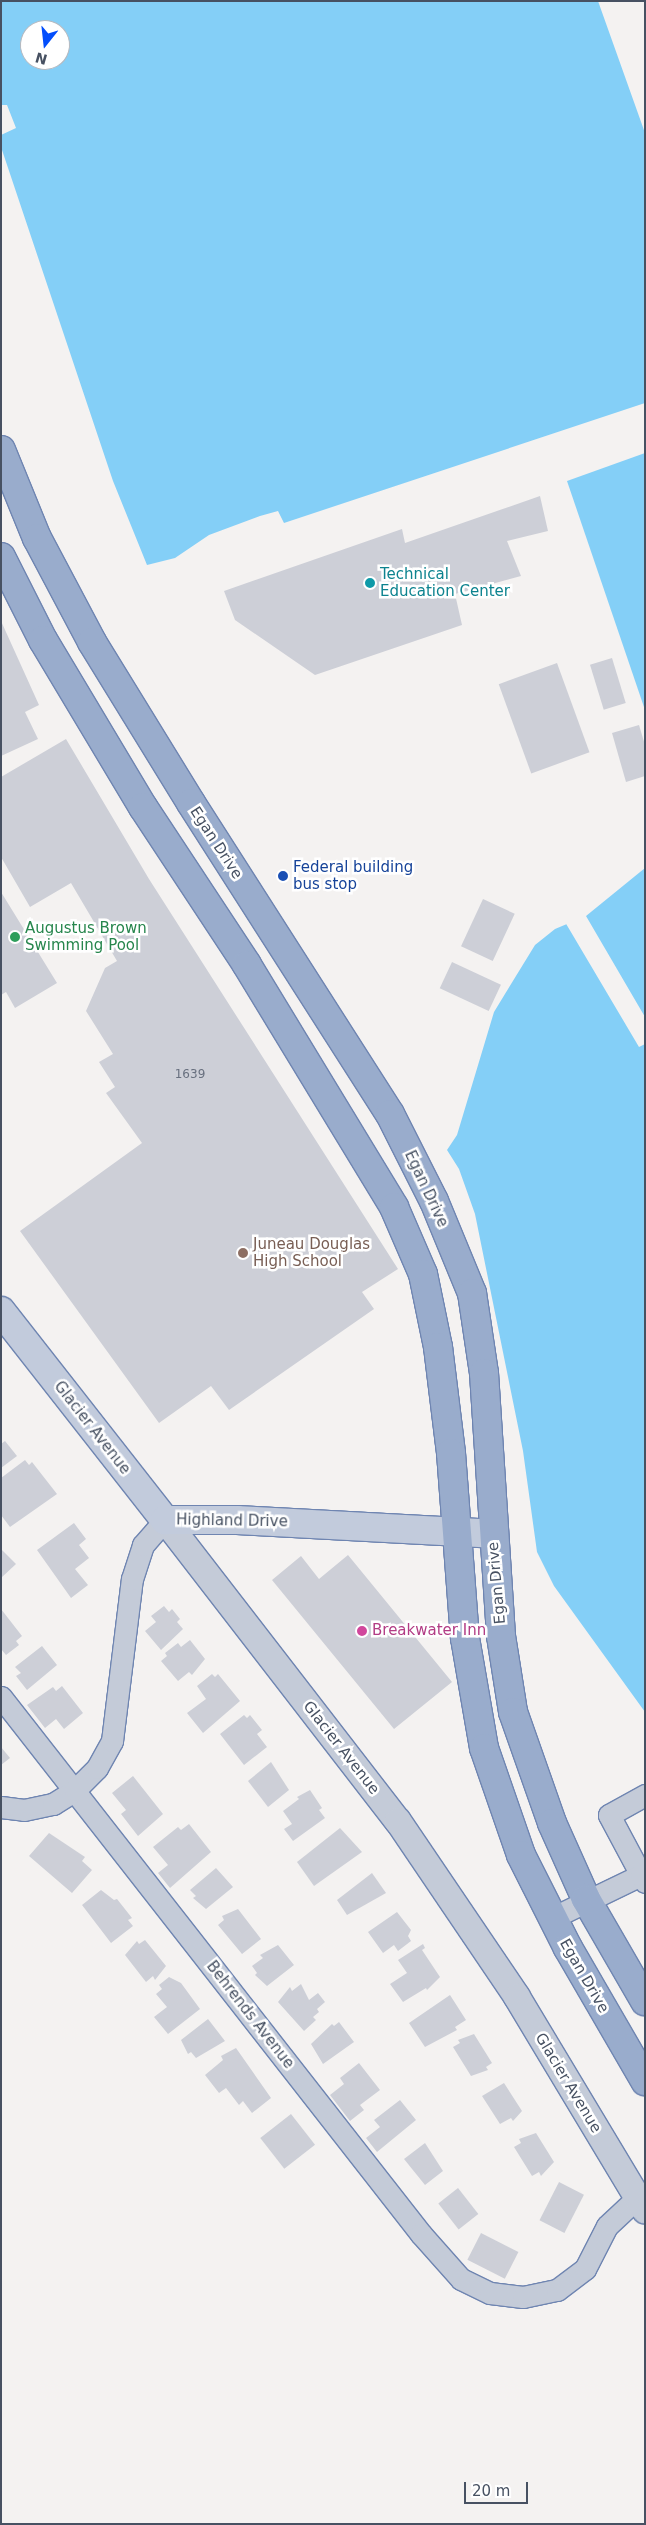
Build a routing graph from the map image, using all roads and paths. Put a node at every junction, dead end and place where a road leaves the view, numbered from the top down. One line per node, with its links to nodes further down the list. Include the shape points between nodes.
1 (1, 450): 6 (highway, Egan Drive, via 37,538 92,642 390,1114 434,1201 472,1293 484,1373)
2 (1, 557): 5 (highway, Egan Drive, via 43,640 142,807 247,965 394,1207 423,1274 451,1453)
3 (1, 1311): 4 (main road, Glacier Avenue)
4 (165, 1520): 5 (main road, Highland Drive); 8 (street, Highland Drive, via 143,1545 132,1579 112,1741 97,1768); 16 (street, Glacier Avenue, via 398,1821 517,1997)
5 (458, 1530): 6 (main road, Highland Drive); 13 (highway, Egan Drive, via 465,1638 484,1748 521,1855)
6 (493, 1534): 12 (highway, Egan Drive, via 501,1636 513,1712 552,1823)
7 (1, 1697): 8 (street, Behrends Avenue)
8 (75, 1790): 10 (street, Highland Drive, via 52,1804 24,1810); 16 (street, Behrends Avenue, via 421,2234 461,2279 490,2293 523,2297 557,2290 585,2269 607,2226)
9 (645, 1795): 11 (street, via 609,1815)
10 (1, 1807)
11 (643, 1878): 12 (street)
12 (586, 1899): 13 (street); 14 (highway, Egan Drive)
13 (552, 1918): 15 (highway, Egan Drive)
14 (645, 2001)
15 (645, 2081)
16 (641, 2204)

